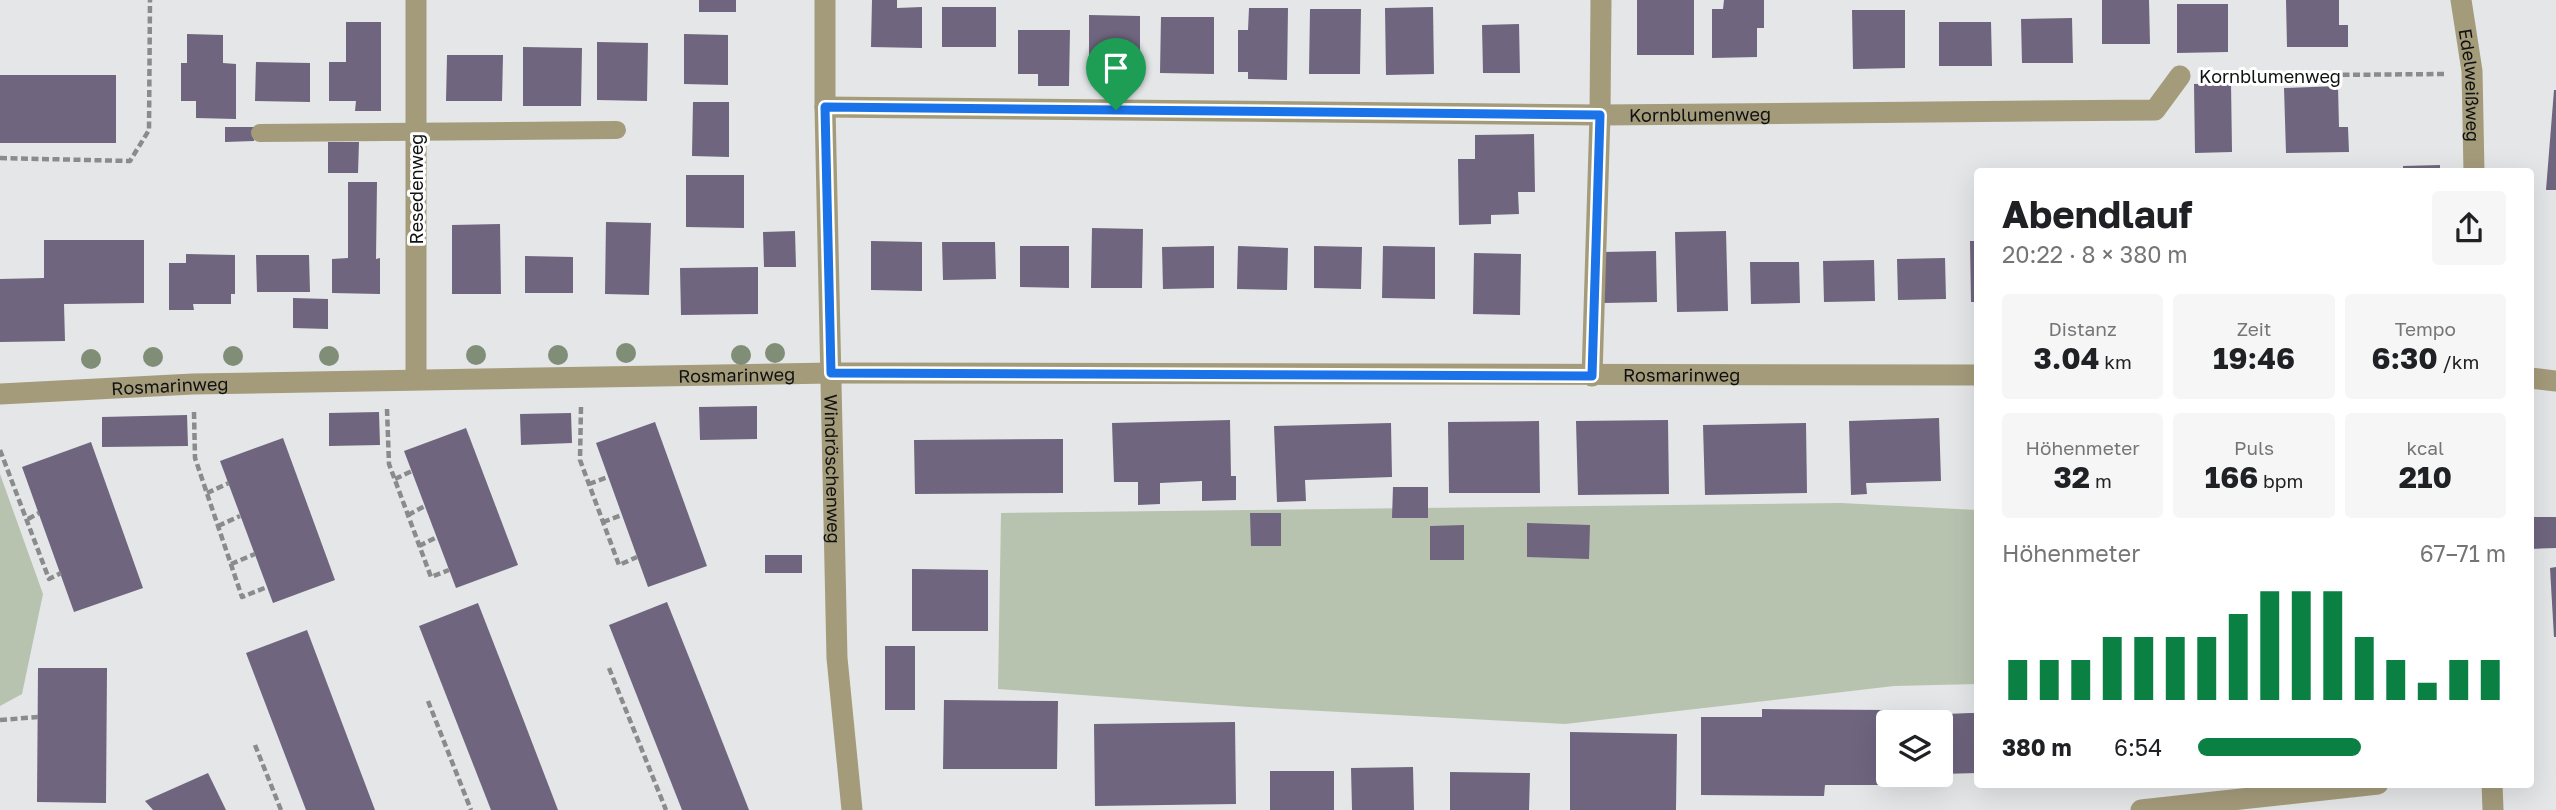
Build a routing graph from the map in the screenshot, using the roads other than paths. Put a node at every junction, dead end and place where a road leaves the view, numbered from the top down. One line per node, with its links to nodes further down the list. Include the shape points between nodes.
1 (416, 0): 9 (street, Resedenweg)
2 (825, 0): 6 (street, Windröschenweg)
3 (1601, 0): 7 (street)
4 (2460, 0): 11 (street, Edelweißweg, via 2472,71)
5 (2180, 76): 7 (street, Kornblumenweg, via 2155,110)
6 (825, 107): 7 (street, Kornblumenweg); 12 (street, Windröschenweg)
7 (1600, 115): 14 (street)
8 (617, 130): 9 (lane)
9 (416, 132): 10 (lane); 15 (street, Resedenweg)
10 (260, 133)
11 (2474, 168)
12 (831, 373): 14 (street, Rosmarinweg); 15 (street, Rosmarinweg); 21 (street, Windröschenweg, via 837,658)
13 (1974, 375): 14 (street, Rosmarinweg)
14 (1592, 376)
15 (416, 378): 18 (street, Rosmarinweg)
16 (2534, 378): 17 (street)
17 (2556, 381)
18 (0, 394)
19 (2342, 788): 22 (street)
20 (2492, 788): 23 (street)
21 (852, 810)
22 (2141, 810)
23 (2493, 810)

